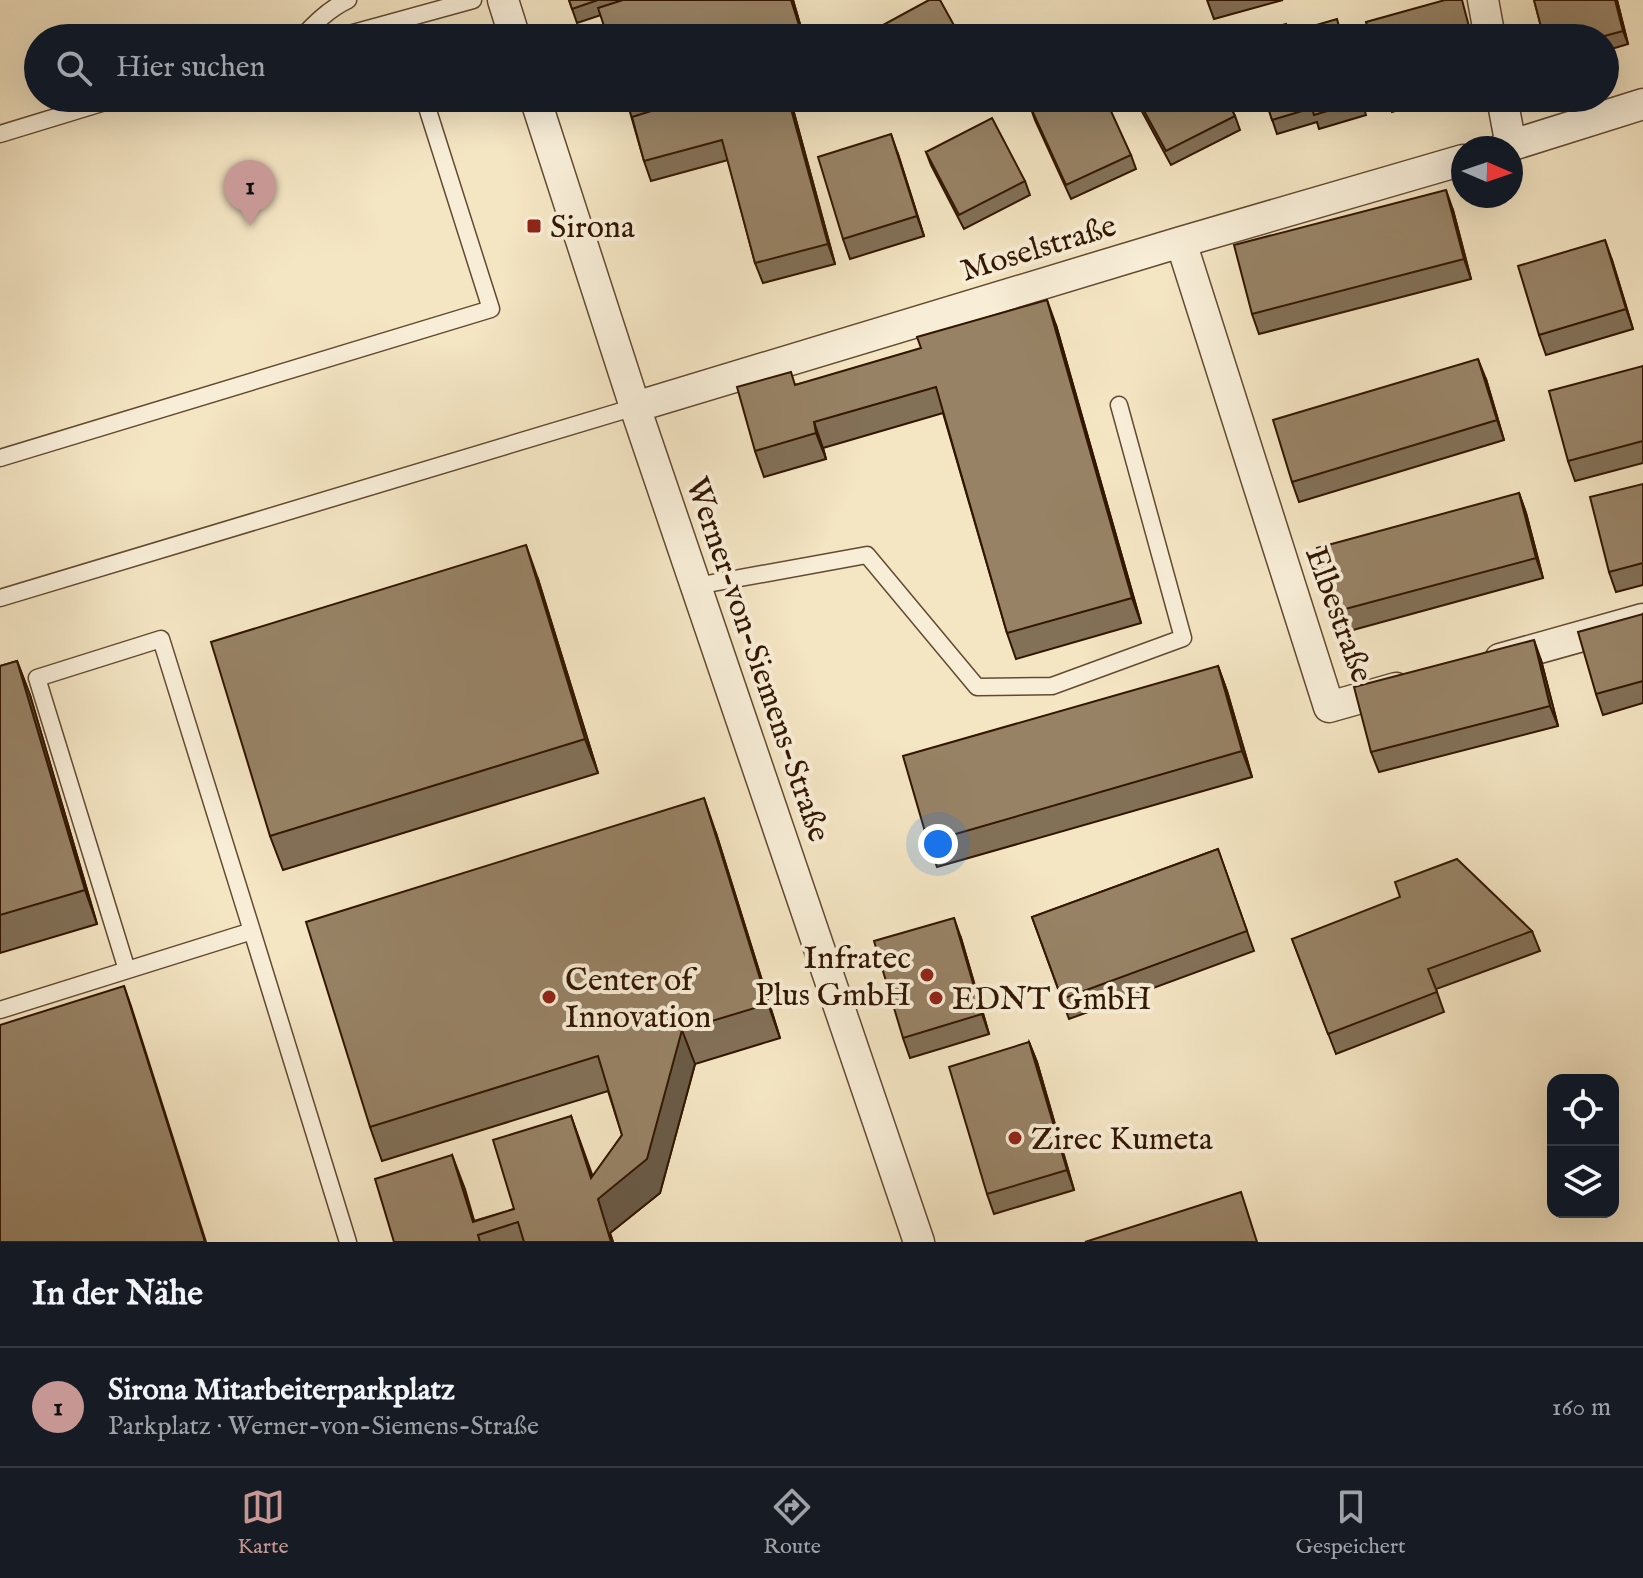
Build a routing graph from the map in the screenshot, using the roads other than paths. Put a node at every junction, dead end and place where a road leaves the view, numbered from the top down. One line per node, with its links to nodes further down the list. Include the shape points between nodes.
1 (348, 0): 5 (lane)
2 (473, 0): 6 (lane)
3 (503, 0): 7 (street)
4 (1483, 0): 8 (street)
5 (314, 24)
6 (386, 24)
7 (511, 24)
8 (1487, 24)
9 (1643, 104): 15 (street)
10 (72, 112): 16 (lane)
11 (428, 112): 23 (lane, via 491,309)
12 (540, 112): 22 (street, Werner-von-Siemens-Straße)
13 (1503, 112): 17 (street)
14 (1618, 112): 18 (street)
15 (1619, 112)
16 (0, 134)
17 (1506, 136)
18 (1523, 142)
19 (1451, 163): 20 (street, Moselstraße)
20 (1181, 242): 22 (street, Moselstraße); 28 (street, Elbestraße, via 1329,707)
21 (1119, 405): 24 (lane, via 1183,638 1052,686 977,687 867,555)
22 (635, 407): 24 (street, Werner-von-Siemens-Straße); 25 (lane)
23 (0, 458)
24 (696, 586): 33 (street, Werner-von-Siemens-Straße)
25 (0, 598)
26 (1643, 619): 27 (street)
27 (1478, 665)
28 (1419, 682)
29 (252, 931): 30 (lane); 30 (lane, via 161,639 30,680); 32 (lane)
30 (127, 970): 31 (lane)
31 (0, 1010)
32 (348, 1242)
33 (919, 1242)

